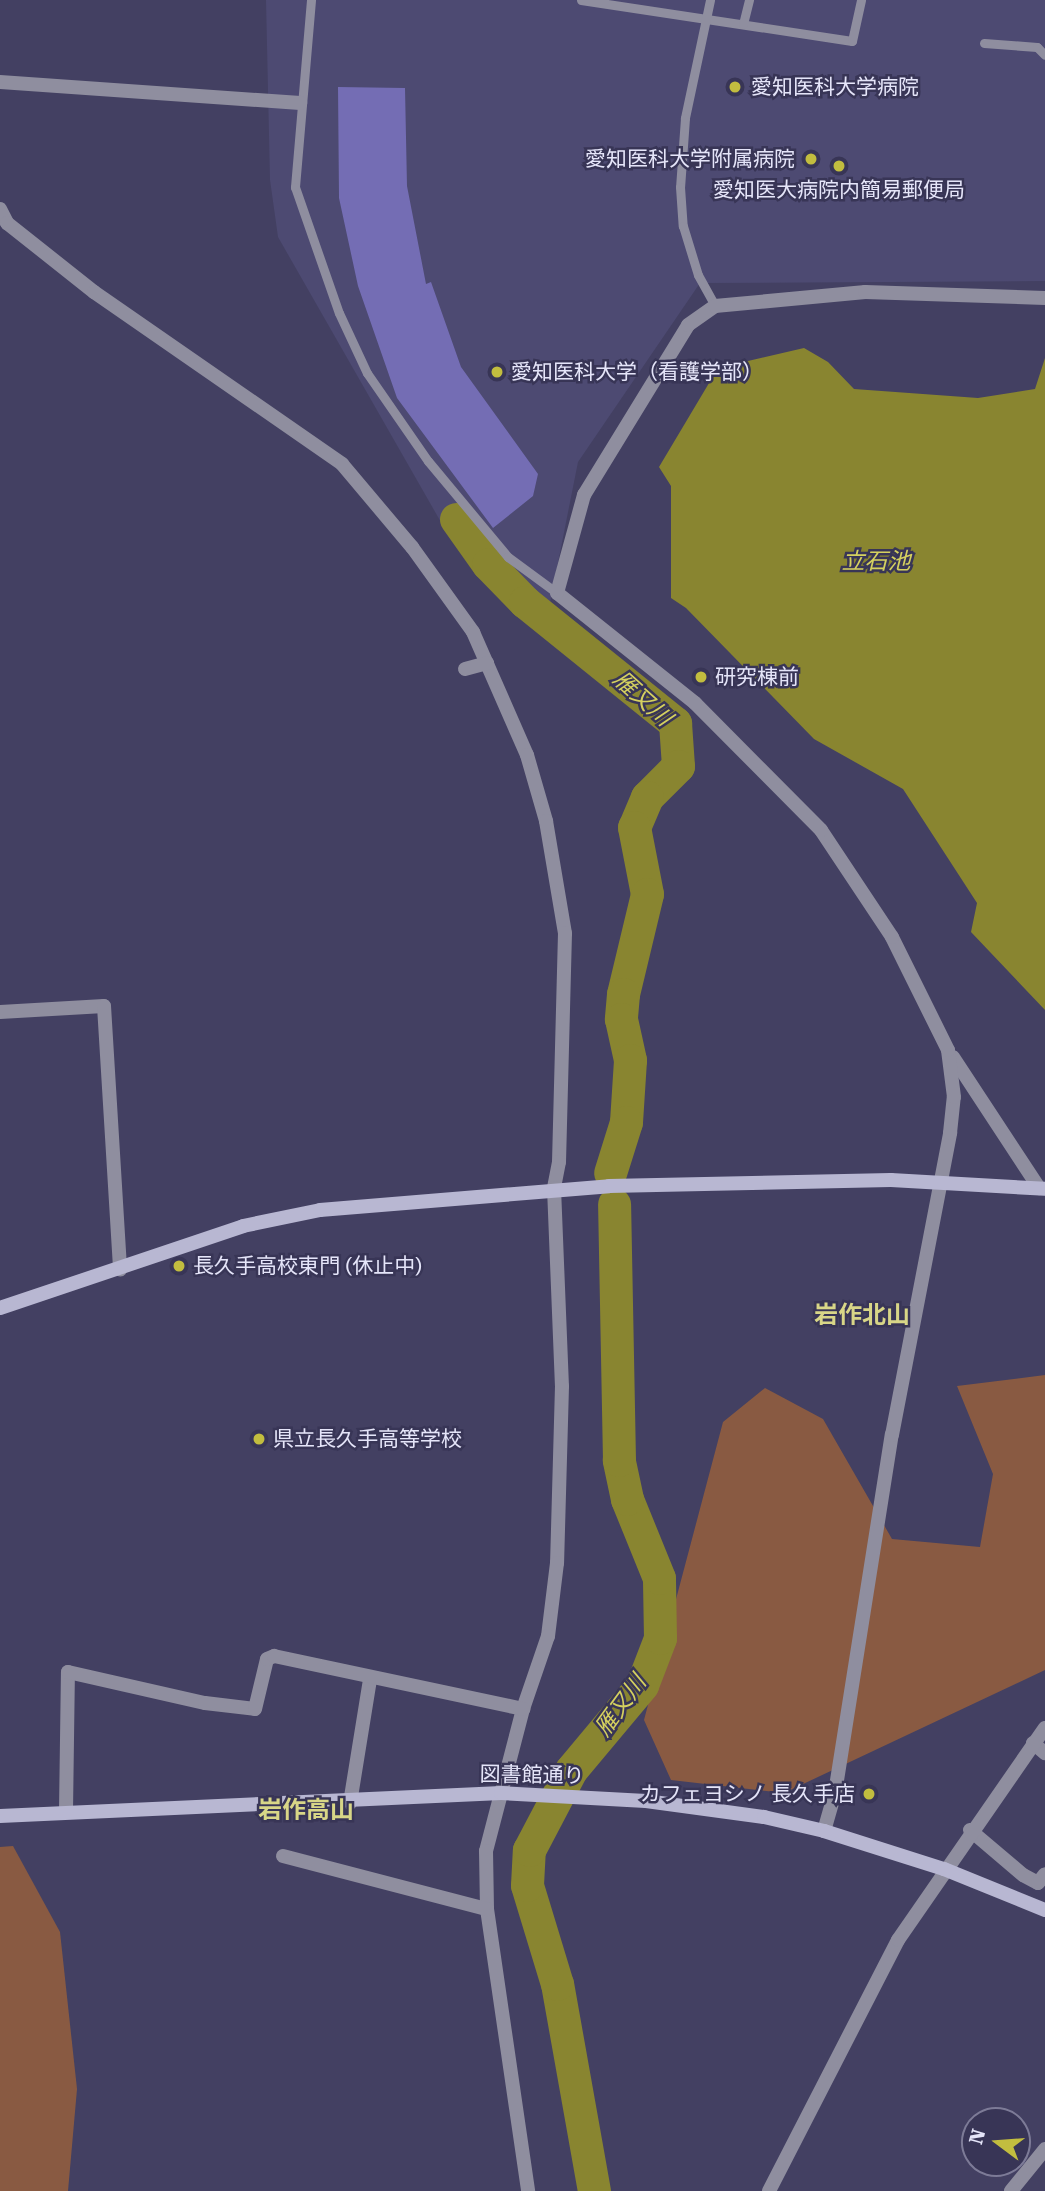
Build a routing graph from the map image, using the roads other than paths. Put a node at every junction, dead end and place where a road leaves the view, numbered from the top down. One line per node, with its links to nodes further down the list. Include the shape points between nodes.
1 (311, 0): 11 (lane)
2 (581, 0): 6 (lane)
3 (710, 0): 6 (lane)
4 (749, 0): 7 (lane)
5 (861, 0): 7 (lane, via 852,41)
6 (706, 19): 7 (lane); 14 (lane, via 685,118 680,187 683,226 698,275)
7 (743, 24)
8 (984, 43): 9 (lane, via 1037,47)
9 (1045, 55)
10 (0, 82): 11 (street)
11 (300, 103): 15 (lane, via 295,187 340,313 367,373 403,429 484,530 526,575)
12 (0, 209): 16 (street, via 6,223 93,292 342,464 432,574 473,632)
13 (1045, 298): 14 (street, via 865,292)
14 (715, 306): 15 (street, via 688,326 584,495)
15 (556, 593): 19 (street, via 695,703 821,830 892,937)
16 (486, 663): 17 (street); 21 (street, via 531,768 546,821 565,933 559,1162)
17 (465, 669)
18 (0, 1012): 23 (street, via 104,1006)
19 (948, 1050): 20 (street, via 954,1097); 22 (street, via 1021,1167)
20 (942, 1182): 21 (street); 22 (street); 35 (street, via 895,1413 860,1611 835,1793)
21 (554, 1188): 23 (street, via 320,1210 243,1226); 26 (street, via 562,1386 557,1563 548,1636)
22 (1042, 1189)
23 (120, 1270): 24 (street)
24 (0, 1308)
25 (370, 1679): 26 (street); 31 (street); 32 (street, via 274,1656 267,1659 256,1709 205,1703 68,1672)
26 (523, 1709): 30 (street)
27 (1045, 1728): 28 (street)
28 (1033, 1743): 29 (street); 34 (street)
29 (1045, 1753)
30 (501, 1793): 31 (street, 図書館通り); 35 (street, 図書館通り, via 717,1810); 39 (street, via 486,1851)
31 (350, 1803): 32 (street, 図書館通り)
32 (66, 1811): 33 (street, 図書館通り)
33 (1, 1816)
34 (970, 1830): 37 (street); 38 (street, via 1023,1875 1038,1883)
35 (824, 1831): 37 (street, 図書館通り)
36 (283, 1856): 39 (street)
37 (944, 1868): 40 (street, 図書館通り); 43 (street, via 871,1986)
38 (1045, 1874)
39 (486, 1909): 42 (street)
40 (1045, 1910)
41 (1045, 2149): 44 (street)
42 (528, 2191)
43 (769, 2191)
44 (1011, 2191)

